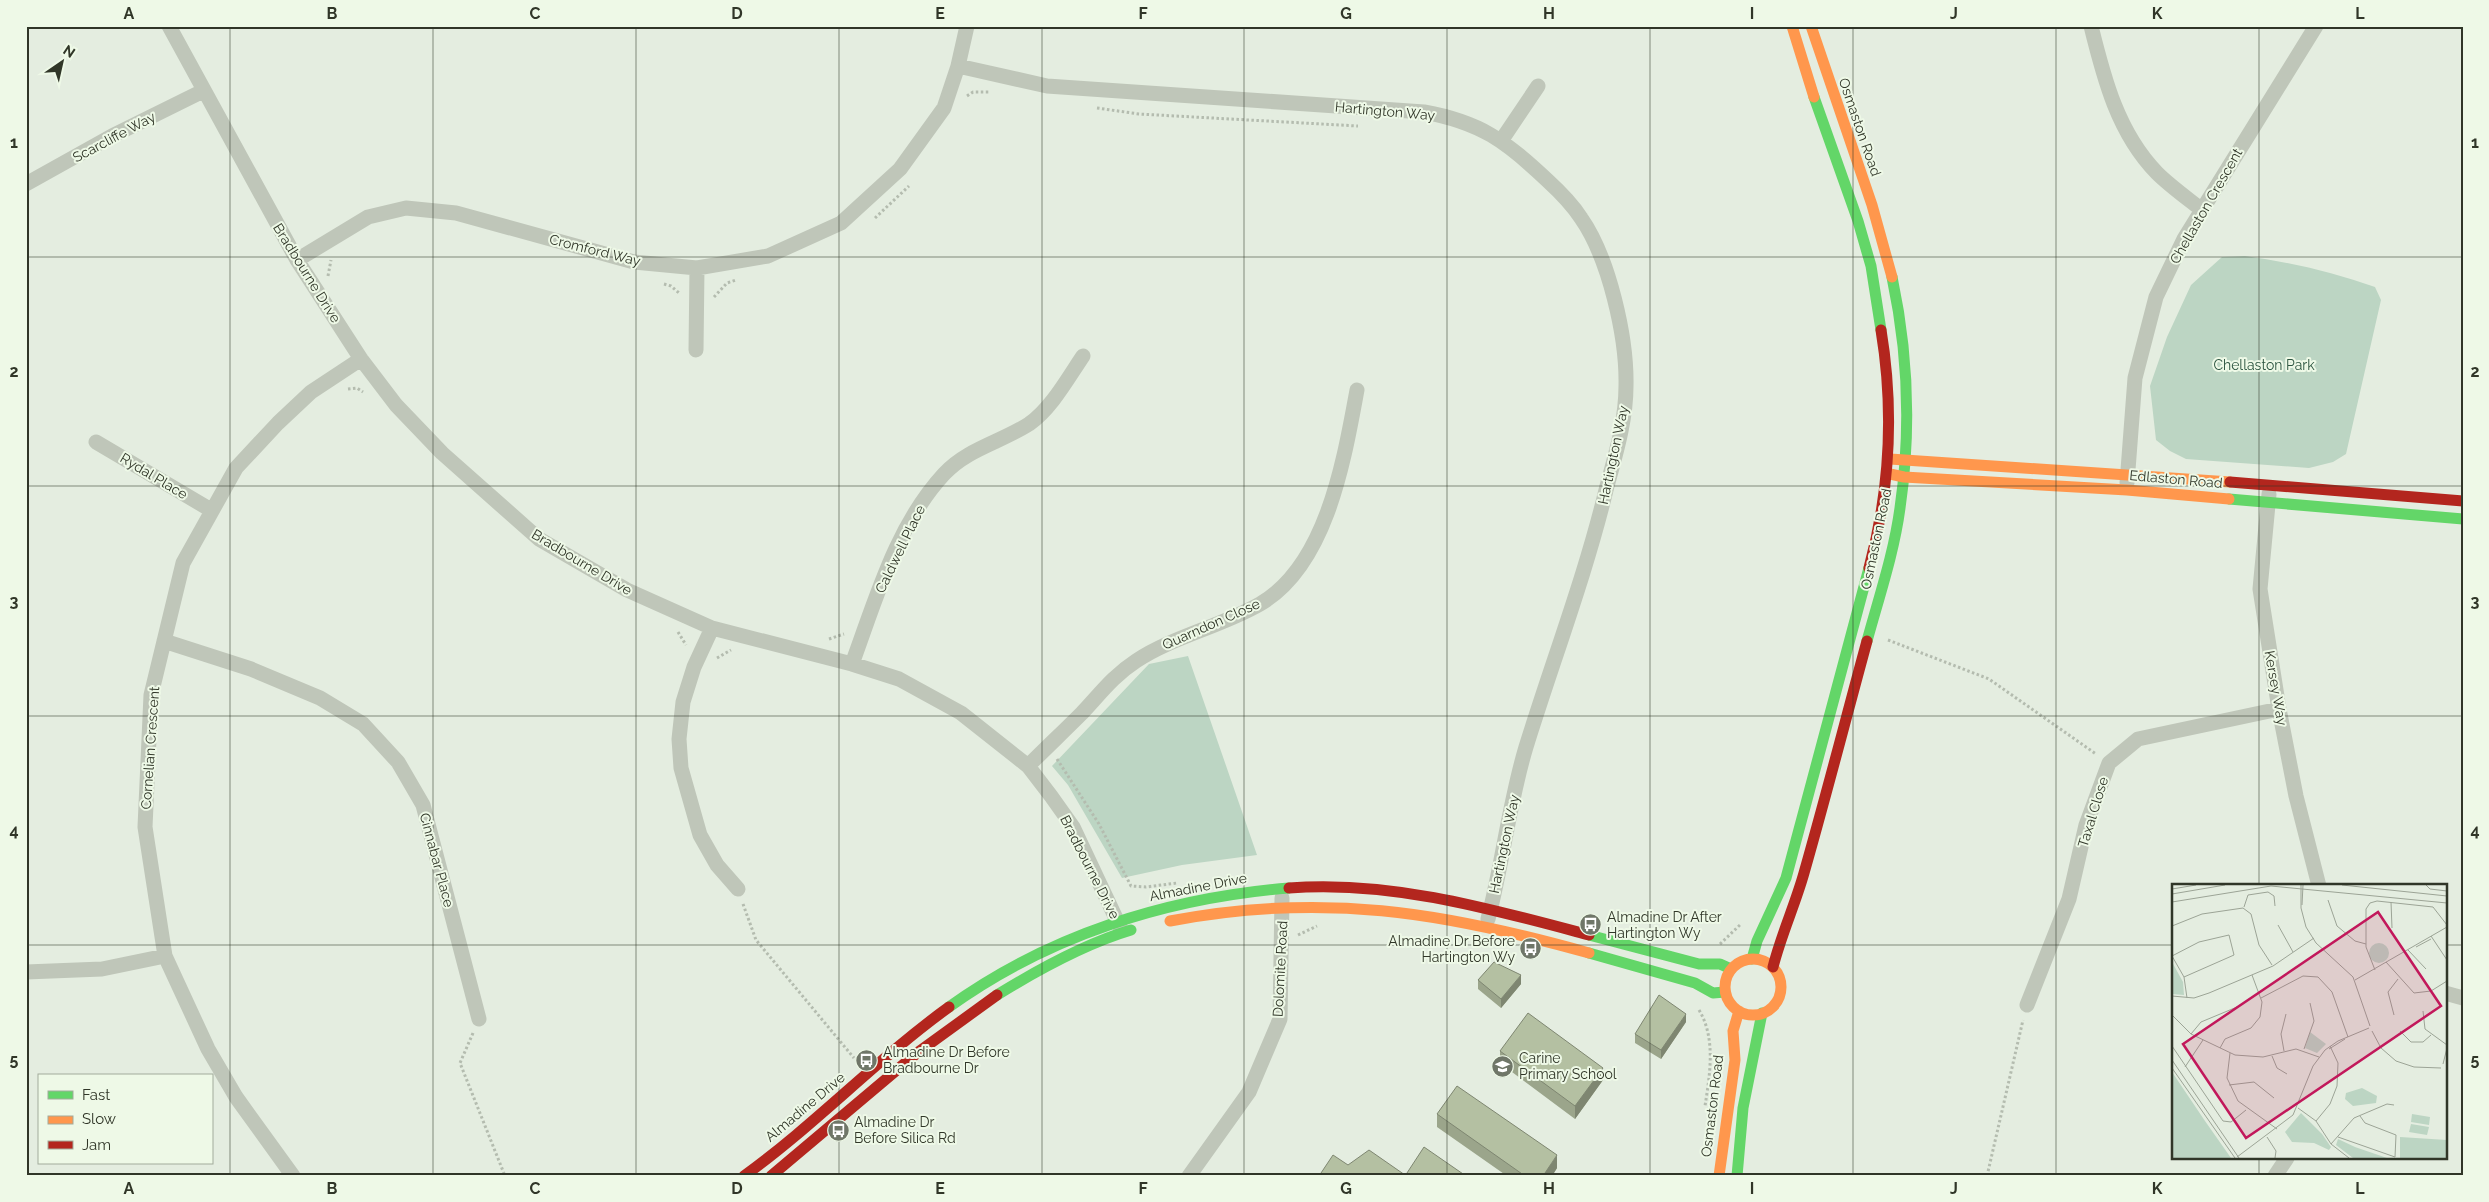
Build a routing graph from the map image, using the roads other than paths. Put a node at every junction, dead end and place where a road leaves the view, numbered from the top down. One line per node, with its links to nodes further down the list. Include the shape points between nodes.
1 (169, 26): 9 (street, Bradbourne Drive)
2 (967, 26): 7 (street, Cromford Way)
3 (1792, 26): 21 (street, Osmaston Road, via 1871,266 1887,368)
4 (1811, 26): 20 (street, Osmaston Road, via 1872,205 1898,306 1906,382)
5 (2091, 26): 12 (street, via 2105,80 2136,148 2157,173)
6 (2316, 26): 12 (street, Chellaston Crescent)
7 (958, 66): 10 (street, Hartington Way, via 1047,86 1424,112 1476,126); 14 (street, Cromford Way, via 944,108 900,169 841,223 768,256)
8 (1538, 86): 10 (street)
9 (203, 91): 11 (street, Scarcliffe Way); 13 (street, Bradbourne Drive)
10 (1500, 141): 40 (street, Hartington Way, via 1547,180 1582,218 1613,295 1623,345 1626,387 1620,434 1598,523 1518,774)
11 (26, 184)
12 (2202, 210): 23 (street, Chellaston Crescent, via 2156,297 2146,332 2135,378)
13 (297, 260): 14 (street, Cromford Way, via 368,216 406,208 456,213 634,262); 17 (street, Bradbourne Drive)
14 (697, 268): 15 (street)
15 (696, 350)
16 (1083, 356): 33 (street, Caldwell Place, via 1049,404 1030,423 965,456 925,498 884,575)
17 (361, 359): 29 (street, Cornelian Crescent, via 311,392 278,423 236,468); 31 (street, Bradbourne Drive, via 396,405 442,453 539,539 627,590)
18 (1357, 390): 35 (street, Quarndon Close, via 1334,493 1292,578 1261,603 1154,650 1114,676)
19 (96, 442): 29 (street, Rydal Place)
20 (1904, 458): 21 (street, Edlaston Road); 23 (street, Edlaston Road); 24 (street, Osmaston Road)
21 (1887, 459): 22 (street, Osmaston Road)
22 (1887, 474): 24 (street, Edlaston Road); 46 (street, Osmaston Road, via 1873,553 1786,878)
23 (2128, 474): 25 (street, Edlaston Road); 26 (street, Chellaston Crescent)
24 (1904, 477): 26 (street, Edlaston Road); 47 (street, Osmaston Road, via 1891,554 1870,632 1798,894 1783,928)
25 (2270, 486): 27 (street, Edlaston Road); 28 (street, Kersey Way)
26 (2127, 490): 28 (street, Edlaston Road)
27 (2463, 501)
28 (2268, 503): 30 (street, Edlaston Road); 34 (street, Kersey Way, via 2260,588)
29 (211, 510): 32 (street, Cornelian Crescent, via 183,563)
30 (2463, 519)
31 (712, 628): 33 (street, Bradbourne Drive); 38 (street, via 694,667 683,702 679,739 681,768 700,835 718,865)
32 (164, 641): 45 (street, Cornelian Crescent, via 151,695 145,827); 56 (street, Cinnabar Place, via 251,669 320,698 363,724 398,762 423,805)
33 (852, 664): 35 (street, Bradbourne Drive, via 899,679 936,698 961,713)
34 (2279, 710): 36 (street, Kersey Way); 53 (street, Taxal Close, via 2138,740 2109,763 2086,825 2070,899)
35 (1028, 766): 42 (street, Bradbourne Drive, via 1072,827)
36 (2318, 884)
37 (1282, 888): 39 (street, Dolomite Road); 40 (street, Almadine Drive, via 1378,889); 42 (street, Almadine Drive, via 1215,897)
38 (738, 889)
39 (1283, 907): 41 (street, Almadine Drive); 43 (street, Almadine Drive, via 1370,908); 61 (street, Dolomite Road, via 1280,1019 1249,1092)
40 (1490, 911): 43 (street, Hartington Way); 48 (street, Almadine Drive, via 1699,964 1720,964)
41 (1159, 923)
42 (1119, 926): 44 (street, Almadine Drive); 59 (street, Almadine Drive, via 1072,936 1014,964 950,1005); 60 (street, Almadine Drive, via 1023,978 953,1023)
43 (1486, 927): 50 (street, Almadine Drive, via 1695,983 1713,993)
44 (1141, 928)
45 (165, 956): 49 (street, via 102,969); 58 (street, Cornelian Crescent, via 208,1049 236,1097)
46 (1752, 958): 47 (street); 48 (street, via 1740,961)
47 (1772, 967): 55 (street, via 1780,982 1780,993 1775,1004)
48 (1731, 969): 50 (street, via 1725,980)
49 (26, 972)
50 (1725, 992): 54 (street)
51 (2446, 993): 52 (street)
52 (2463, 998)
53 (2027, 1005)
54 (1739, 1011): 55 (street, via 1750,1015); 62 (street, Osmaston Road, via 1732,1025 1735,1059 1722,1129)
55 (1762, 1014): 63 (street, via 1743,1108)
56 (479, 1018)
57 (2286, 1160): 64 (street)
58 (293, 1176)
59 (744, 1176)
60 (771, 1176)
61 (1189, 1176)
62 (1719, 1176)
63 (1737, 1176)
64 (2275, 1176)

